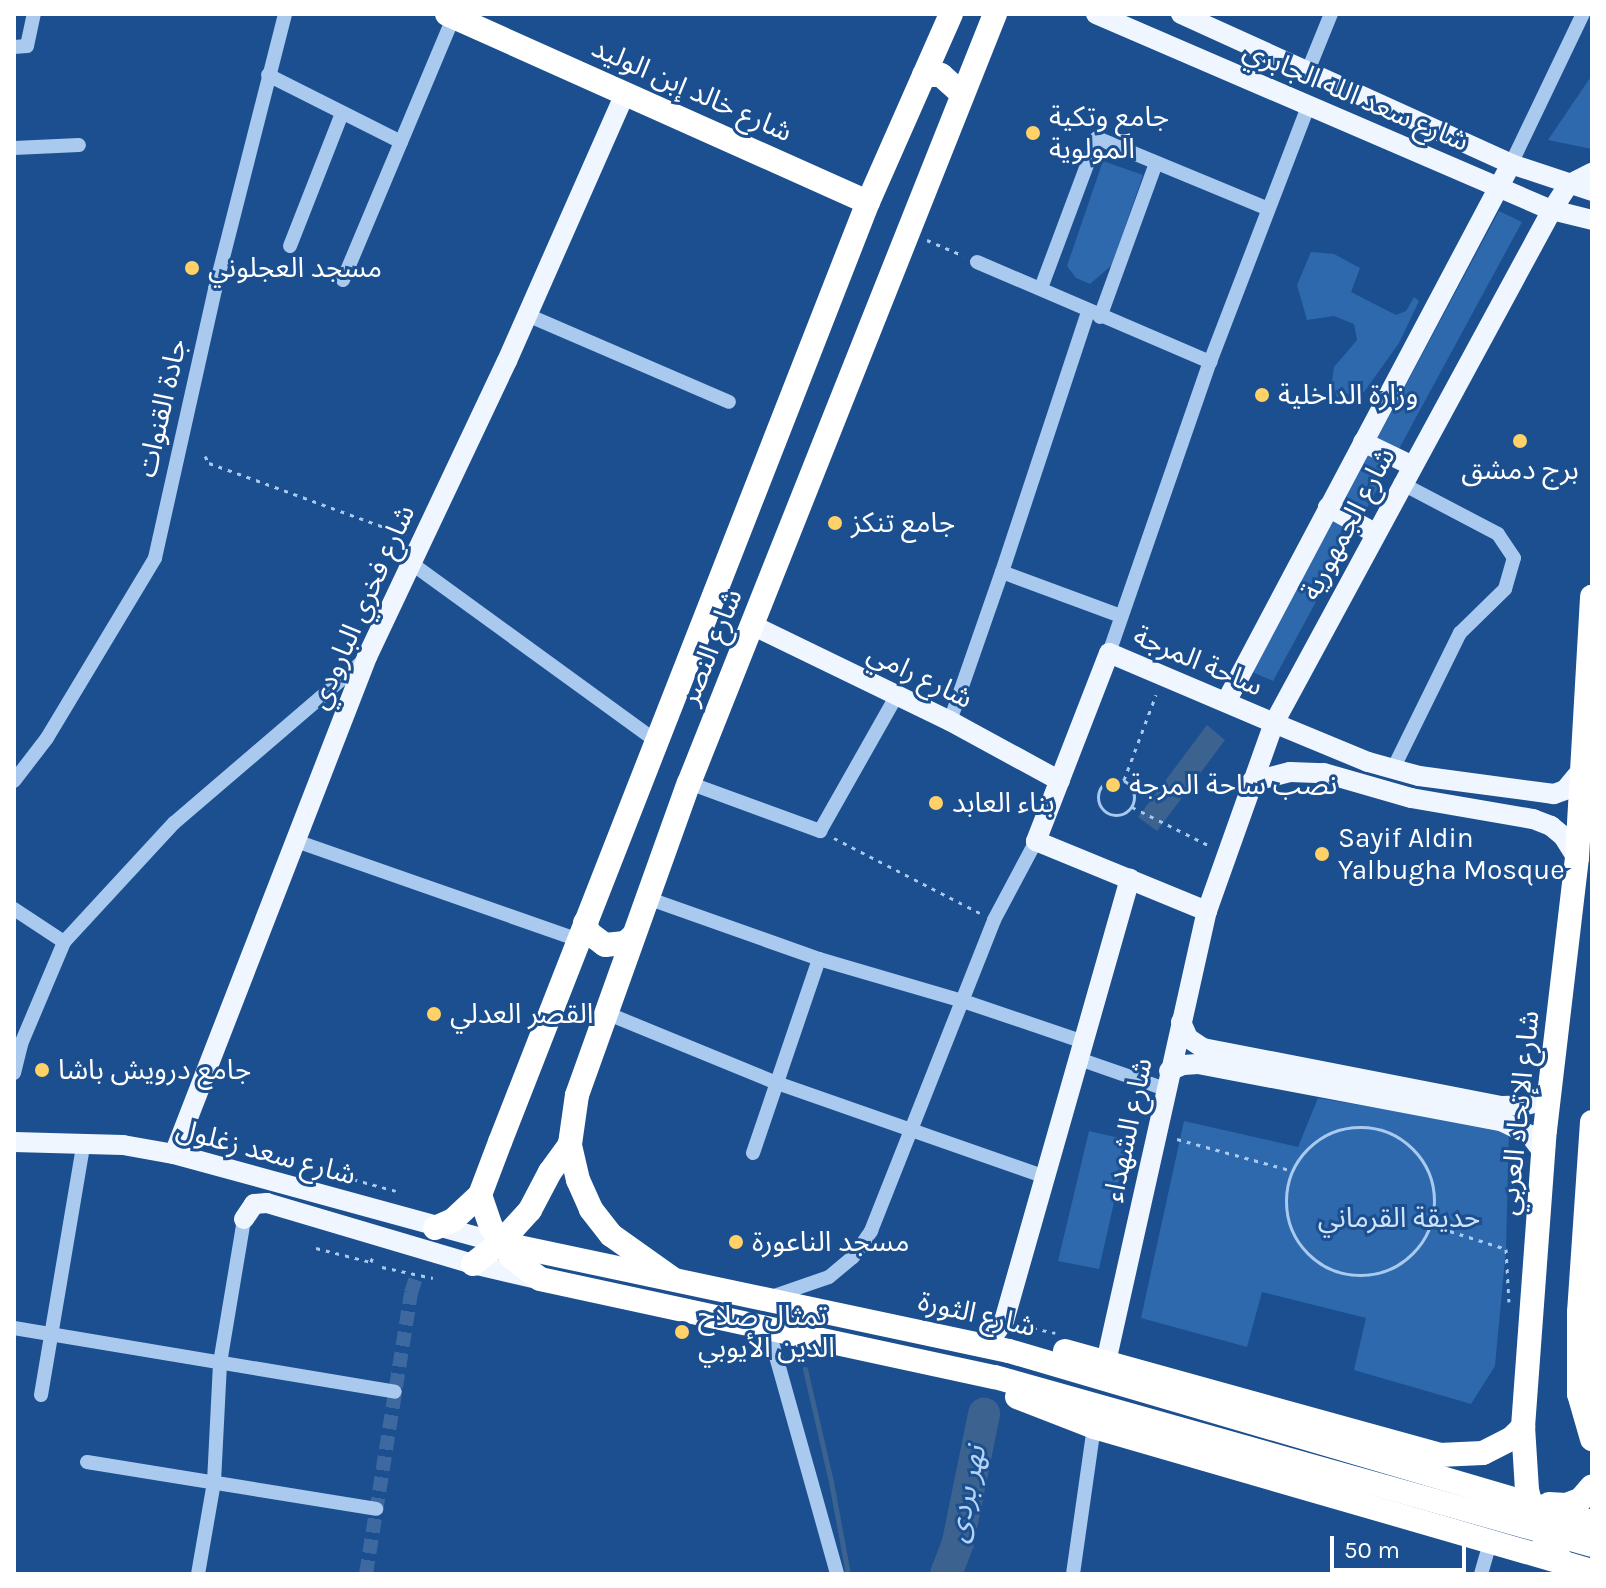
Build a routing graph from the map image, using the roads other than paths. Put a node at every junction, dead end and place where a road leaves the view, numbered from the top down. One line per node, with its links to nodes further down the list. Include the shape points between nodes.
1 (34, 14): 10 (street, via 27,46)
2 (285, 14): 12 (street, جادة القنوات)
3 (951, 14): 13 (highway, شارع النصر)
4 (995, 14): 15 (highway, شارع النصر)
5 (1096, 14): 16 (main road, شارع سعد الله الجابري)
6 (1181, 14): 11 (main road, شارع سعد الله الجابري)
7 (1331, 14): 11 (street)
8 (1583, 14): 22 (street)
9 (452, 15): 14 (highway, شارع خالد إبن الوليد); 18 (street)
10 (14, 47)
11 (1307, 73): 22 (main road, شارع سعد الله الجابري)
12 (268, 75): 17 (street); 57 (street, جادة القنوات, via 155,558 47,738)
13 (924, 75): 15 (highway, via 941,75); 27 (highway, شارع النصر)
14 (625, 93): 27 (highway, شارع خالد إبن الوليد); 35 (main road, شارع فخري البارودي)
15 (962, 94): 47 (highway, شارع النصر)
16 (1308, 107): 25 (main road, شارع سعد الله الجابري); 28 (street)
17 (342, 113): 18 (street); 31 (street)
18 (401, 142): 33 (street)
19 (79, 145): 20 (street)
20 (14, 148)
21 (1156, 163): 28 (street); 34 (street, via 1097,138); 36 (street)
22 (1511, 164): 24 (main road, شارع سعد الله الجابري); 25 (main road, شارع الجمهورية)
23 (1592, 173): 24 (main road)
24 (1568, 185): 26 (main road, شارع سعد الله الجابري); 29 (main road, شارع الجمهورية)
25 (1498, 187): 29 (main road, شارع سعد الله الجابري); 39 (main road, شارع الجمهورية)
26 (1592, 191)
27 (868, 202): 54 (highway, شارع النصر)
28 (1268, 209): 37 (street)
29 (1552, 210): 30 (main road, شارع سعد الله الجابري); 40 (main road, شارع الجمهورية)
30 (1592, 220)
31 (290, 246)
32 (977, 262): 34 (street)
33 (343, 280)
34 (1041, 288): 36 (street)
35 (525, 314): 38 (street); 43 (main road, شارع فخري البارودي)
36 (1094, 314): 37 (street); 44 (street)
37 (1210, 362): 46 (street)
38 (729, 402)
39 (1363, 442): 40 (main road); 41 (main road, شارع الجمهورية)
40 (1406, 474): 42 (main road, شارع الجمهورية); 55 (street, via 1498,534 1514,558 1505,589 1460,633)
41 (1328, 507): 42 (main road); 51 (main road, شارع الجمهورية)
42 (1375, 533): 53 (main road, شارع الجمهورية)
43 (411, 563): 49 (main road, شارع فخري البارودي); 54 (street)
44 (1002, 572): 46 (street); 52 (street)
45 (1592, 596): 56 (highway, شارع الإتحاد العربي)
46 (1121, 616): 48 (street)
47 (752, 625): 50 (main road, شارع رامي); 60 (highway, شارع النصر)
48 (1109, 653): 51 (main road, ساحة المرجة); 58 (main road, ساحة المرجة)
49 (367, 657): 61 (main road, شارع فخري البارودي); 70 (street, via 174,823)
50 (897, 695): 52 (main road, شارع رامي); 60 (street, via 820,831)
51 (1226, 702): 53 (main road, ساحة المرجة)
52 (950, 721): 58 (main road, شارع رامي)
53 (1274, 723): 55 (main road); 59 (main road, ساحة المرجة)
54 (655, 740): 68 (highway, شارع النصر)
55 (1393, 769): 56 (main road, via 1554,794 1565,790)
56 (1580, 772): 63 (highway, شارع الإتحاد العربي)
57 (14, 781)
58 (1060, 781): 62 (main road, ساحة المرجة)
59 (1251, 782): 63 (main road, via 1290,772 1324,773 1411,798 1533,819 1563,836); 67 (main road, ساحة المرجة)
60 (689, 783): 65 (highway, شارع النصر)
61 (296, 841): 68 (street); 88 (main road, شارع فخري البارودي)
62 (1036, 841): 64 (main road); 72 (street, via 994,920)
63 (1577, 858): 80 (highway, شارع الإتحاد العربي)
64 (1130, 879): 67 (main road); 75 (main road)
65 (647, 898): 69 (highway, شارع النصر); 71 (street)
66 (14, 909): 70 (street)
67 (1207, 911): 74 (main road, شارع الشهداء)
68 (582, 932): 69 (highway, via 605,945 625,943); 90 (highway, شارع النصر)
69 (633, 936): 73 (highway, شارع النصر)
70 (64, 942): 76 (street)
71 (819, 959): 72 (street); 78 (street)
72 (963, 1001): 75 (street); 82 (street)
73 (606, 1013): 78 (street); 85 (highway, شارع النصر, via 577,1095)
74 (1181, 1022): 77 (main road, شارع الشهداء); 79 (main road, via 1188,1038 1203,1048)
75 (1081, 1051): 77 (street); 89 (main road)
76 (14, 1073)
77 (1167, 1080): 79 (main road, via 1183,1065 1198,1064); 103 (main road, شارع الشهداء)
78 (777, 1083): 82 (street); 87 (street)
79 (1352, 1085): 80 (main road, via 1502,1106); 86 (main road, via 1511,1123)
80 (1549, 1099): 86 (highway, شارع الإتحاد العربي)
81 (1592, 1122): 110 (highway, via 1579,1394)
82 (912, 1131): 89 (street); 98 (street, via 871,1231 853,1257 829,1277)
83 (14, 1142): 84 (main road, شارع سعد زغلول)
84 (84, 1142): 88 (main road, شارع سعد زغلول); 101 (street)
85 (570, 1144): 91 (highway); 97 (highway, شارع النصر, via 591,1209 611,1235)
86 (1543, 1152): 109 (highway, شارع الإتحاد العربي)
87 (753, 1153)
88 (174, 1154): 93 (main road, شارع سعد زغلول)
89 (1045, 1177): 102 (main road)
90 (480, 1195): 91 (highway, via 502,1215); 93 (highway, via 460,1215); 94 (highway)
91 (530, 1210): 94 (highway)
92 (244, 1219): 95 (main road, via 254,1204 267,1203); 104 (street)
93 (435, 1228): 94 (main road, شارع سعد زغلول)
94 (500, 1243): 95 (highway); 96 (highway); 97 (highway, شارع الثورة)
95 (473, 1264): 96 (main road)
96 (540, 1279): 100 (highway, شارع الثورة)
97 (673, 1279): 98 (highway, شارع الثورة)
98 (767, 1299): 102 (highway, شارع الثورة)
99 (14, 1328): 101 (street)
100 (768, 1328): 105 (highway, شارع الثورة); 124 (street)
101 (53, 1334): 104 (street); 107 (street)
102 (998, 1348): 103 (highway, via 1047,1346); 116 (highway, شارع الثورة)
103 (1106, 1362): 111 (highway)
104 (220, 1363): 106 (street); 113 (street)
105 (995, 1377): 108 (highway, via 1021,1399); 116 (highway, شارع الثورة)
106 (395, 1392)
107 (41, 1395)
108 (1094, 1427): 116 (highway); 125 (street)
109 (1523, 1427): 111 (highway, via 1498,1447); 115 (highway, شارع الإتحاد العربي)
110 (1592, 1439)
111 (1451, 1457): 116 (highway, via 1457,1491 1444,1511)
112 (87, 1462): 113 (street)
113 (214, 1482): 117 (street); 123 (street)
114 (1592, 1486): 115 (highway, via 1580,1500 1566,1505 1551,1505)
115 (1527, 1490): 121 (highway, شارع الإتحاد العربي)
116 (1425, 1497): 118 (highway); 119 (highway); 120 (highway)
117 (376, 1509)
118 (1592, 1522)
119 (1491, 1539): 121 (highway); 126 (street)
120 (1592, 1545)
121 (1560, 1568): 122 (highway)
122 (1592, 1571)
123 (198, 1574)
124 (837, 1574)
125 (1073, 1574)
126 (1481, 1574)

